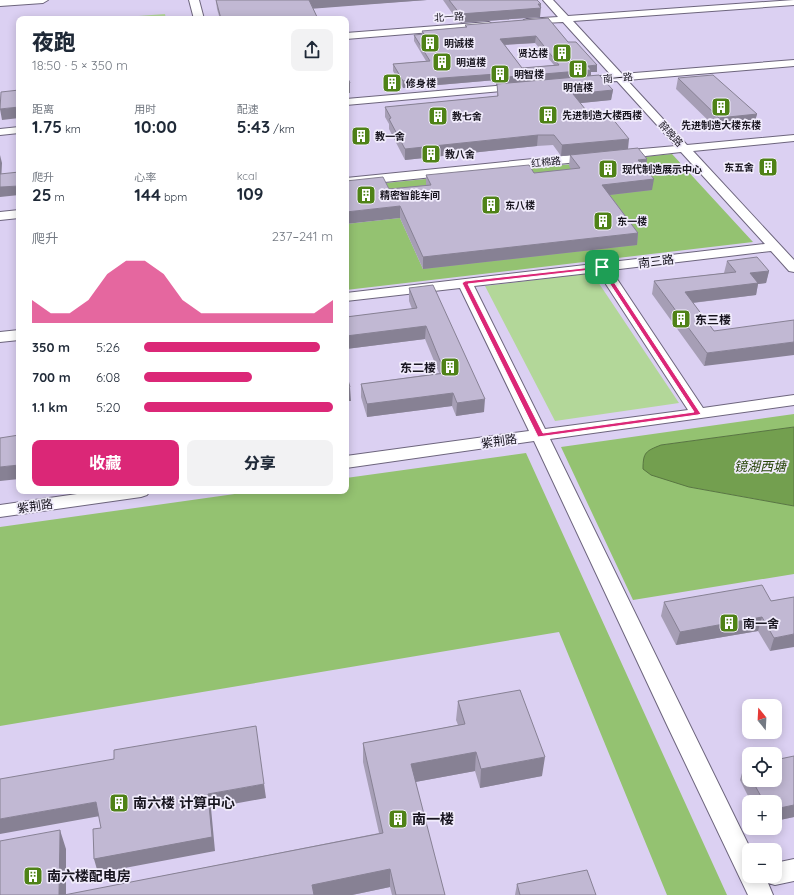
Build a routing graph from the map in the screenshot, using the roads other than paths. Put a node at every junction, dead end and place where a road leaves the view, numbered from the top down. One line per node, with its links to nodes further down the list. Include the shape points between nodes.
1 (43, 0): 5 (street)
2 (194, 0): 6 (street)
3 (548, 0): 7 (street, 醉晚路)
4 (794, 2): 7 (street)
5 (0, 3)
6 (198, 16)
7 (565, 19): 8 (street); 12 (street, 醉晚路)
8 (520, 22)
9 (498, 24): 10 (street, 北一路)
10 (349, 36)
11 (794, 63): 12 (street, 南一路)
12 (619, 78): 13 (street, 南一路); 19 (street, 醉晚路)
13 (572, 82)
14 (532, 85): 15 (street)
15 (349, 102)
16 (16, 130): 17 (street)
17 (0, 132)
18 (794, 138): 19 (street, 红棉路)
19 (684, 148): 20 (street, 红棉路); 23 (street, 醉晚路)
20 (349, 182)
21 (16, 214): 22 (street)
22 (0, 216)
23 (775, 247): 24 (street, 南三路); 25 (street, 醉晚路)
24 (602, 267): 26 (street, 南三路); 31 (street)
25 (794, 268)
26 (465, 283): 27 (street, 南三路); 32 (street)
27 (349, 297)
28 (16, 335): 29 (street)
29 (0, 337)
30 (794, 400): 31 (street, 紫荆路)
31 (698, 414): 32 (street, 紫荆路)
32 (540, 435): 33 (street, 紫荆路); 36 (street, via 711,795)
33 (349, 462)
34 (120, 494): 35 (street, 紫荆路)
35 (0, 511)
36 (742, 849)
37 (794, 870): 38 (street)
38 (782, 873)

